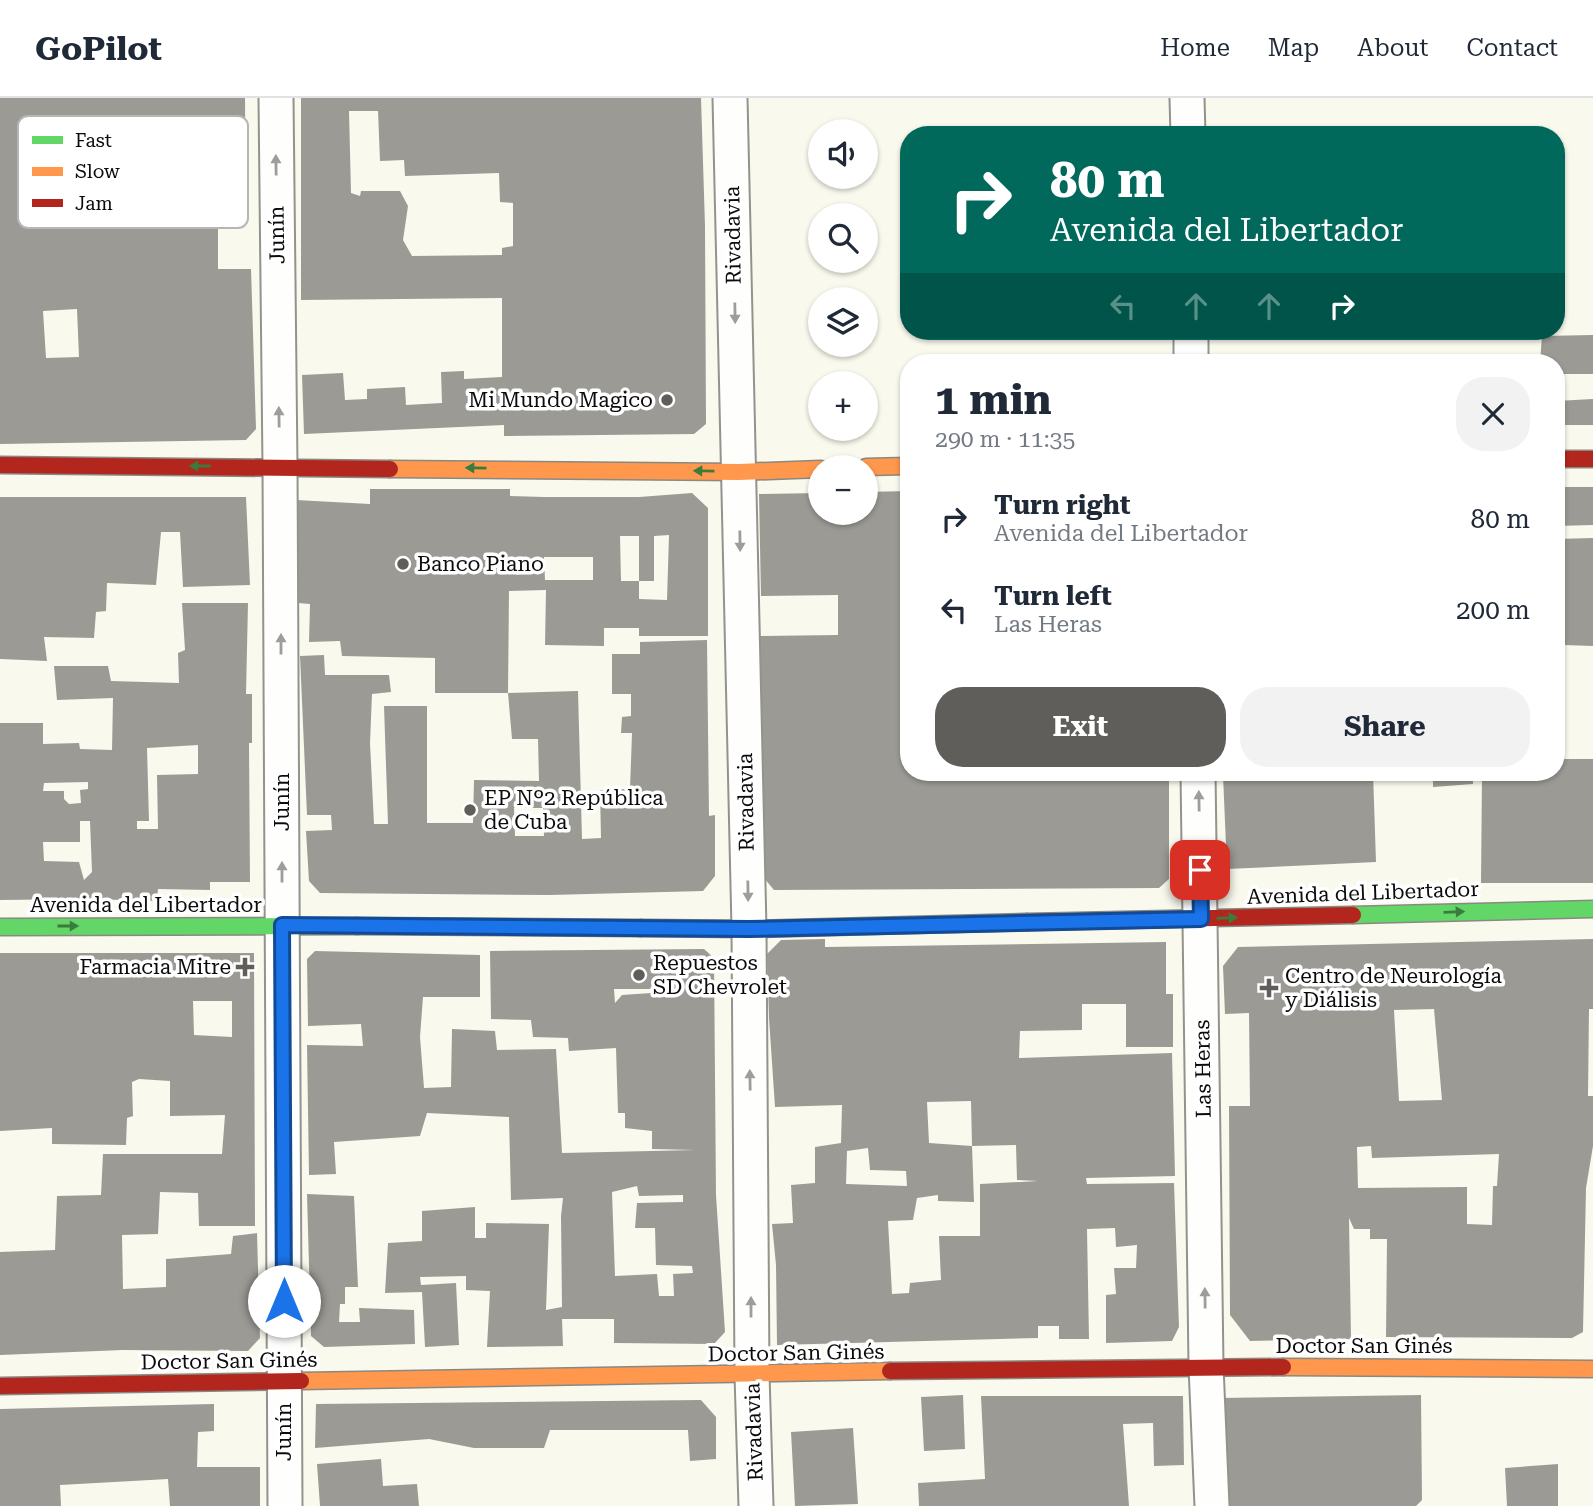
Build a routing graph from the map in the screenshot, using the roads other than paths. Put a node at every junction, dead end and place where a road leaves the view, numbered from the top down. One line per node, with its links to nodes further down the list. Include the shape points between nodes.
1 (275, 98): 8 (street, Junín, one-way to 1)
2 (730, 98): 12 (street, Rivadavia, one-way to 12)
3 (1187, 98): 4 (street)
4 (1188, 126)
5 (1565, 459): 6 (main road)
6 (1593, 459)
7 (0, 465): 8 (main road, one-way to 7)
8 (280, 466): 12 (main road, one-way to 8); 16 (street, Junín, one-way to 8)
9 (900, 466): 10 (main road)
10 (878, 467)
11 (808, 469): 12 (main road)
12 (739, 472): 18 (street, Rivadavia, one-way to 18)
13 (1198, 781): 15 (street, Las Heras, one-way to 13)
14 (1593, 909): 15 (main road, Avenida del Libertador, one-way to 14)
15 (1201, 919): 18 (main road, Avenida del Libertador); 19 (street, Las Heras, one-way to 15)
16 (282, 925): 17 (main road, Avenida del Libertador, one-way to 16); 18 (main road, Avenida del Libertador); 22 (street, Junín)
17 (0, 927)
18 (749, 929): 21 (street, Rivadavia, one-way to 18)
19 (1206, 1366): 20 (main road, Doctor San Ginés); 21 (main road, Doctor San Ginés); 26 (street, Las Heras)
20 (1593, 1369)
21 (752, 1375): 22 (main road, Doctor San Ginés); 25 (street, Rivadavia)
22 (284, 1381): 23 (main road, Doctor San Ginés); 24 (street, Junín)
23 (0, 1386)
24 (285, 1506)
25 (756, 1506)
26 (1212, 1506)

